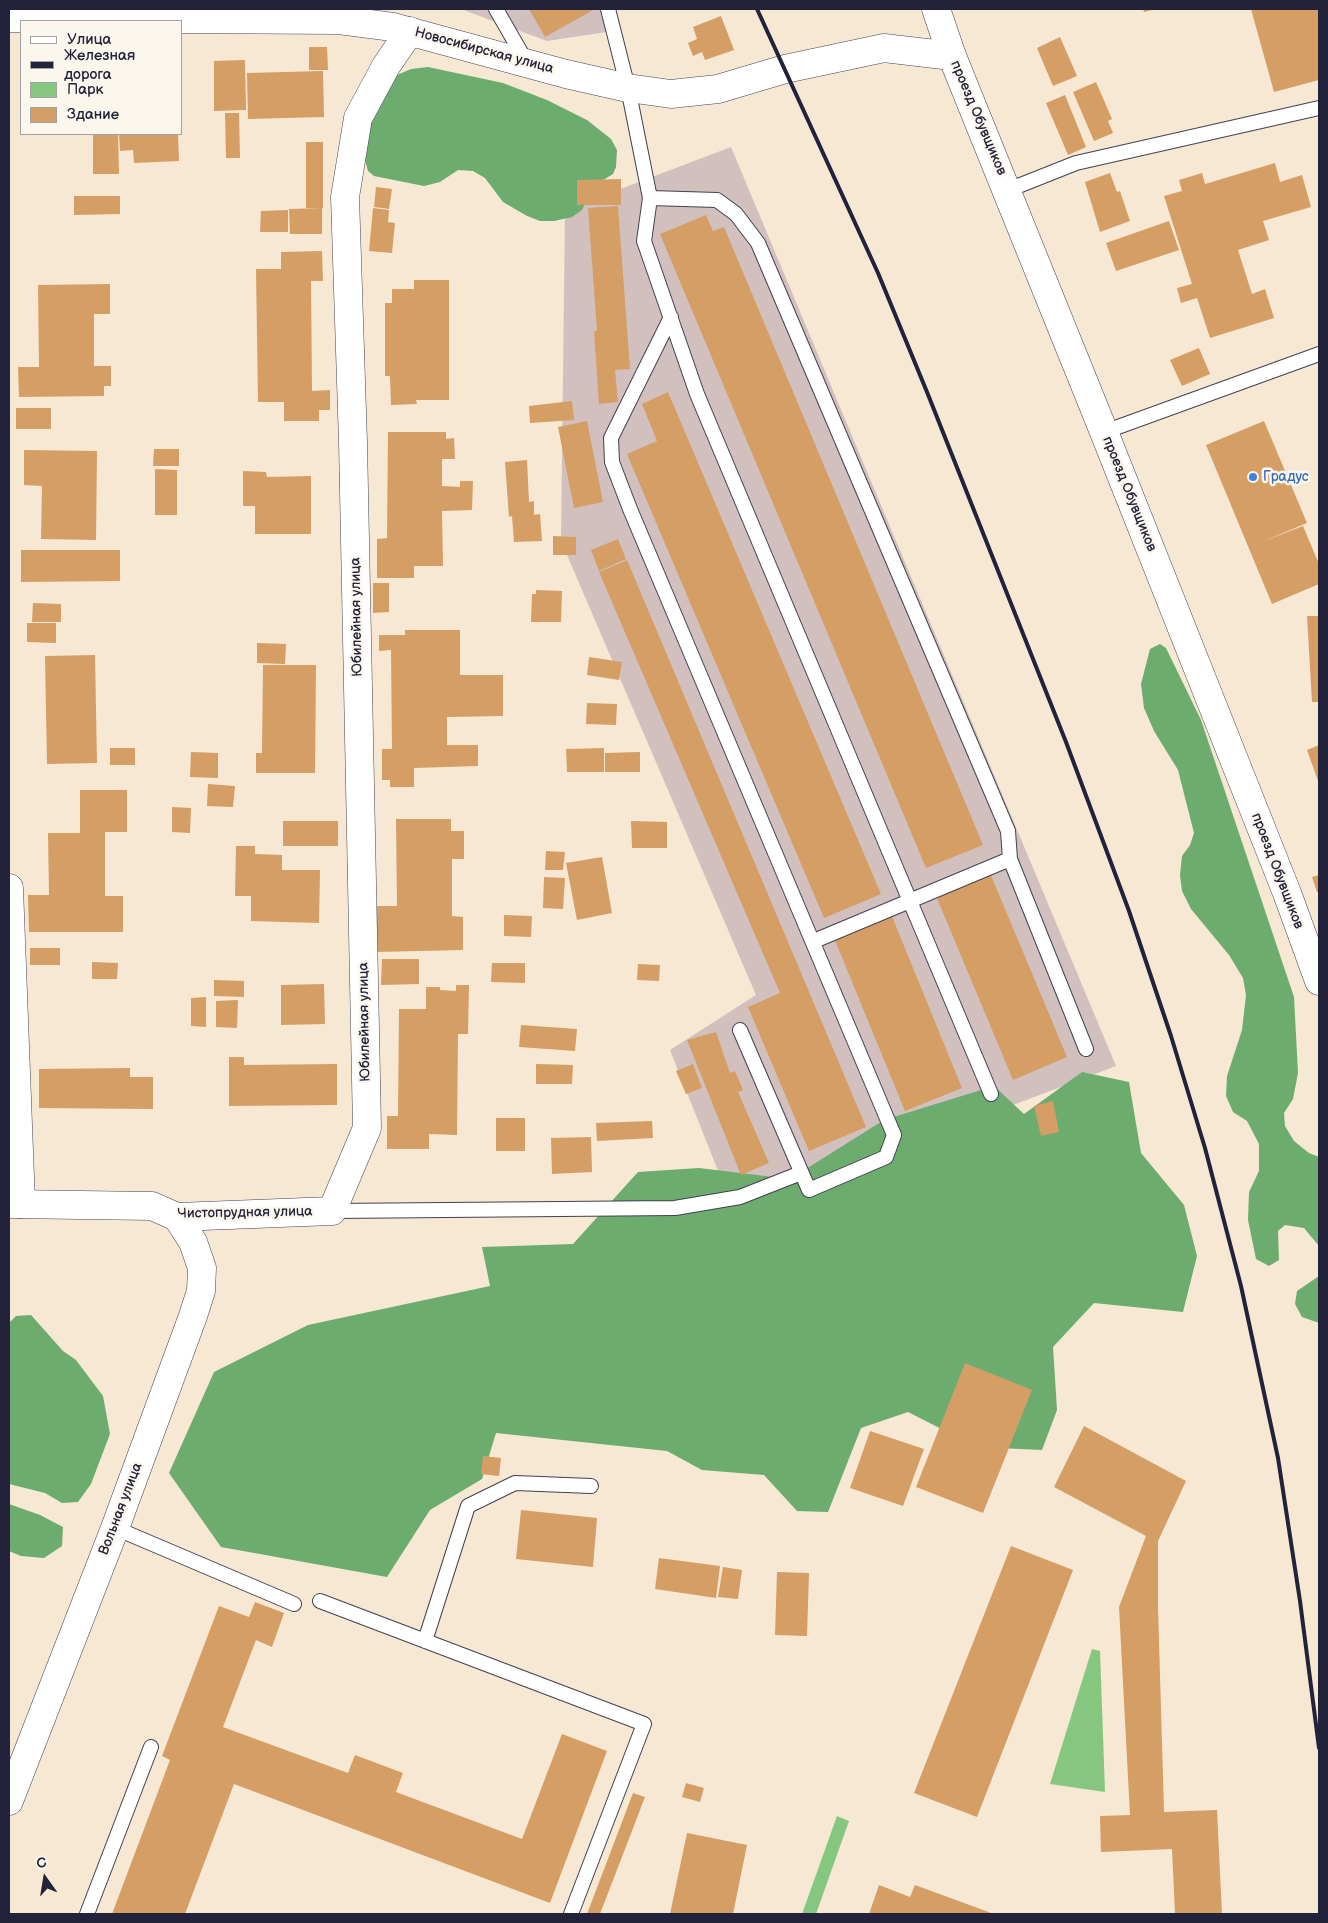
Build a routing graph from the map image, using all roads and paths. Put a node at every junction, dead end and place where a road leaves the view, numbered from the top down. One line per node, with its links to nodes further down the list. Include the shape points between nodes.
1 (496, 9): 10 (lane)
2 (608, 9): 11 (lane)
3 (936, 9): 9 (street, проезд Обувщиков)
4 (54, 13): 5 (street, Новосибирская улица); 7 (street, Новосибирская улица)
5 (148, 13): 6 (street, Новосибирская улица)
6 (347, 15): 8 (street, Новосибирская улица)
7 (9, 18)
8 (410, 31): 10 (street, Новосибирская улица); 28 (street, Юбилейная улица, via 386,66 358,118 345,197 354,452 367,1128)
9 (952, 56): 11 (street, Новосибирская улица, via 884,48 786,69 718,89 671,94); 13 (street, проезд Обувщиков)
10 (527, 64): 11 (street, Новосибирская улица)
11 (628, 88): 14 (lane)
12 (1319, 108): 13 (lane, via 1076,163)
13 (1008, 190): 17 (street, проезд Обувщиков)
14 (650, 198): 15 (lane, via 644,240); 18 (lane, via 718,200 736,214 758,242 1008,832)
15 (670, 317): 20 (lane, via 697,394); 21 (lane, via 611,438 612,462)
16 (1319, 354): 17 (lane)
17 (1104, 432): 22 (street, проезд Обувщиков)
18 (1010, 859): 20 (lane); 24 (lane)
19 (9, 888): 27 (street)
20 (910, 900): 21 (lane); 25 (lane)
21 (814, 941): 26 (lane, via 894,1135 886,1157 809,1190)
22 (1319, 981)
23 (740, 1030): 26 (lane)
24 (1086, 1049)
25 (991, 1094)
26 (801, 1173): 28 (lane, via 740,1197 675,1208)
27 (15, 1204): 29 (street, Чистопрудная улица, via 152,1206)
28 (332, 1211): 29 (street, Чистопрудная улица)
29 (177, 1217): 31 (street, Вольная улица, via 193,1242 202,1268 201,1291)
30 (591, 1486): 34 (lane, via 515,1483 468,1506)
31 (115, 1528): 33 (lane); 36 (street, Вольная улица)
32 (320, 1601): 34 (lane)
33 (294, 1604)
34 (425, 1641): 38 (lane, via 644,1724)
35 (151, 1747): 37 (lane)
36 (9, 1801)
37 (87, 1914)
38 (571, 1914)

